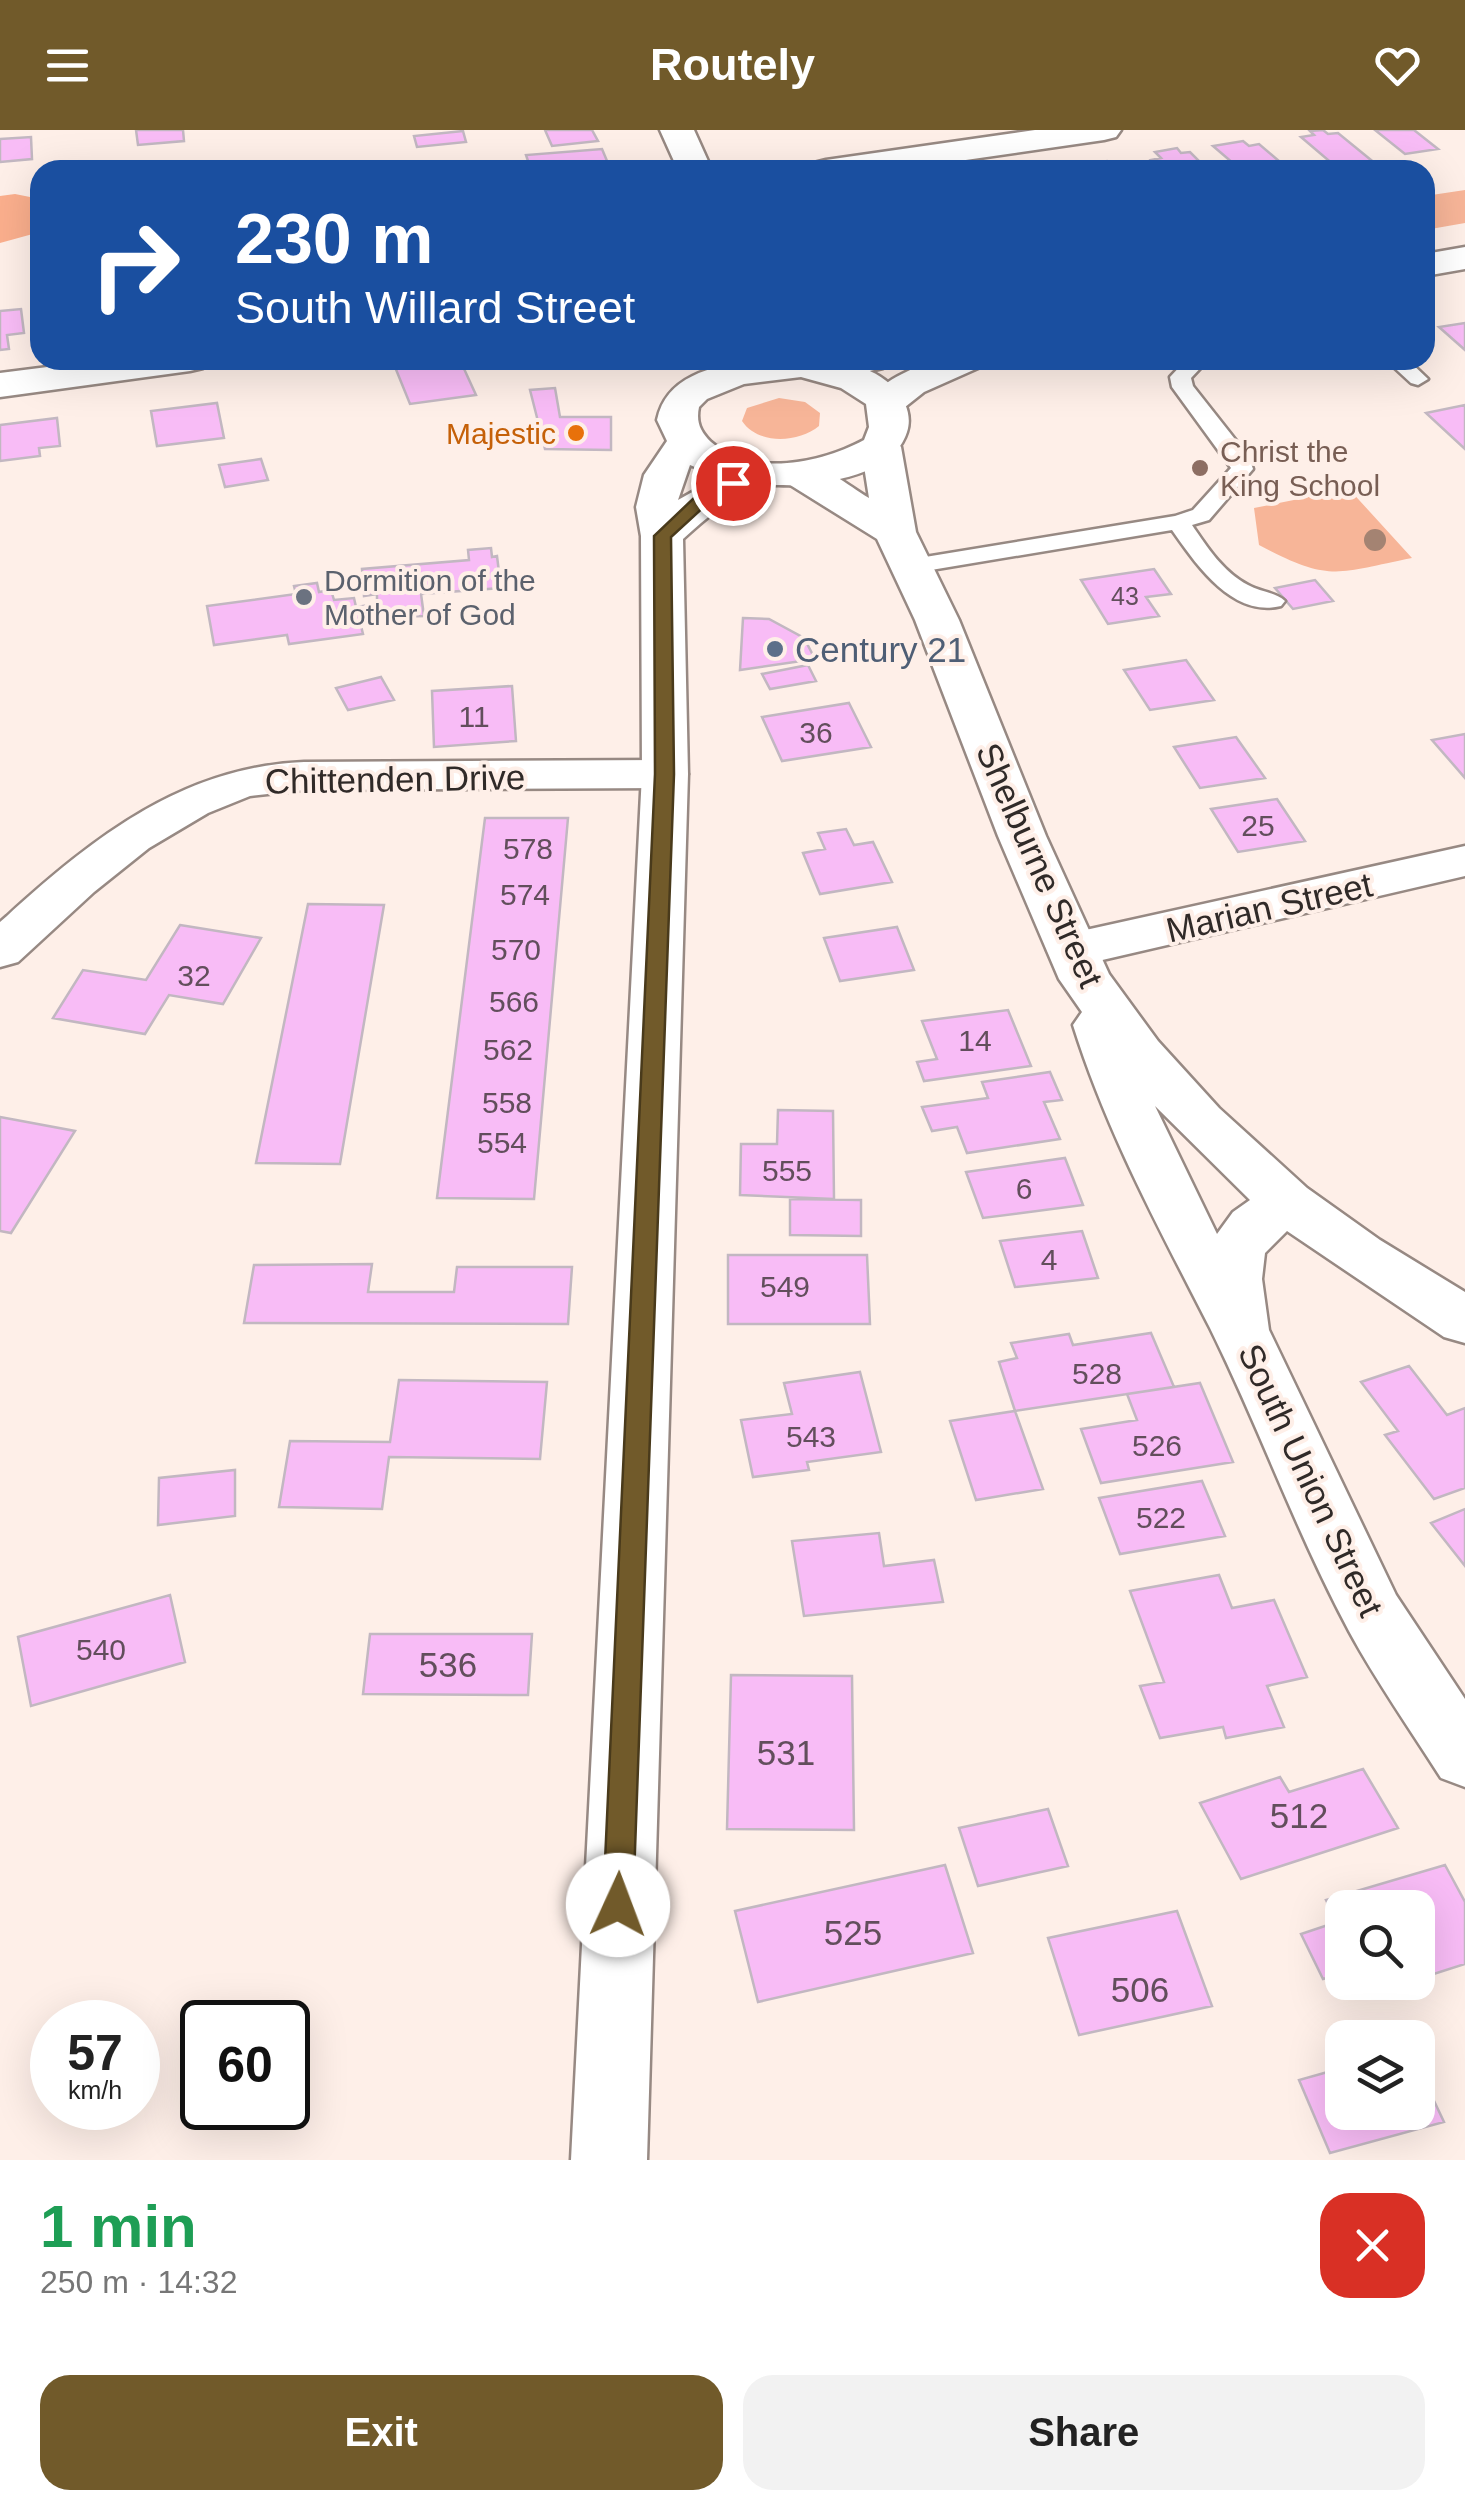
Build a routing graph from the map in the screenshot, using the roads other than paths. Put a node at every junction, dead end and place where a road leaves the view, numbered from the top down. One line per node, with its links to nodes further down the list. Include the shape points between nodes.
1 (677, 130): 3 (main road)
2 (1104, 130): 4 (main road)
3 (690, 160)
4 (896, 160)
5 (1465, 258): 6 (main road)
6 (1435, 263)
7 (114, 370): 14 (main road)
8 (823, 370): 15 (main road, via 863,383)
9 (942, 370): 15 (main road)
10 (1187, 370): 19 (lane, via 1180,377 1183,387 1242,470 1201,515)
11 (1408, 370): 13 (lane)
12 (713, 371): 16 (main road, via 682,402 678,416)
13 (1418, 379)
14 (0, 385)
15 (886, 402): 17 (main road, Shelburne Street, via 892,420)
16 (686, 441): 18 (main road, via 713,459); 20 (main road, via 657,490)
17 (881, 448): 18 (main road, via 845,466); 21 (main road, Shelburne Street)
18 (781, 473): 20 (main road, via 701,501); 21 (main road)
19 (1178, 522): 21 (lane); 22 (lane, via 1219,579 1251,598)
20 (662, 536): 23 (main road)
21 (904, 549): 26 (main road, Shelburne Street)
22 (1273, 600)
23 (665, 774): 25 (main road, Chittenden Drive, via 301,778 226,788 141,834); 31 (main road)
24 (1465, 861): 26 (main road, Marian Street)
25 (0, 950)
26 (1079, 965): 27 (main road, Shelburne Street, via 1139,1054); 29 (main road, via 1121,1092 1180,1222)
27 (1287, 1202): 28 (main road, Shelburne Street); 29 (main road, South Union Street, via 1252,1227 1237,1249 1233,1278)
28 (1465, 1321)
29 (1240, 1330): 30 (main road, South Union Street, via 1373,1614)
30 (1465, 1757)
31 (608, 2160)

